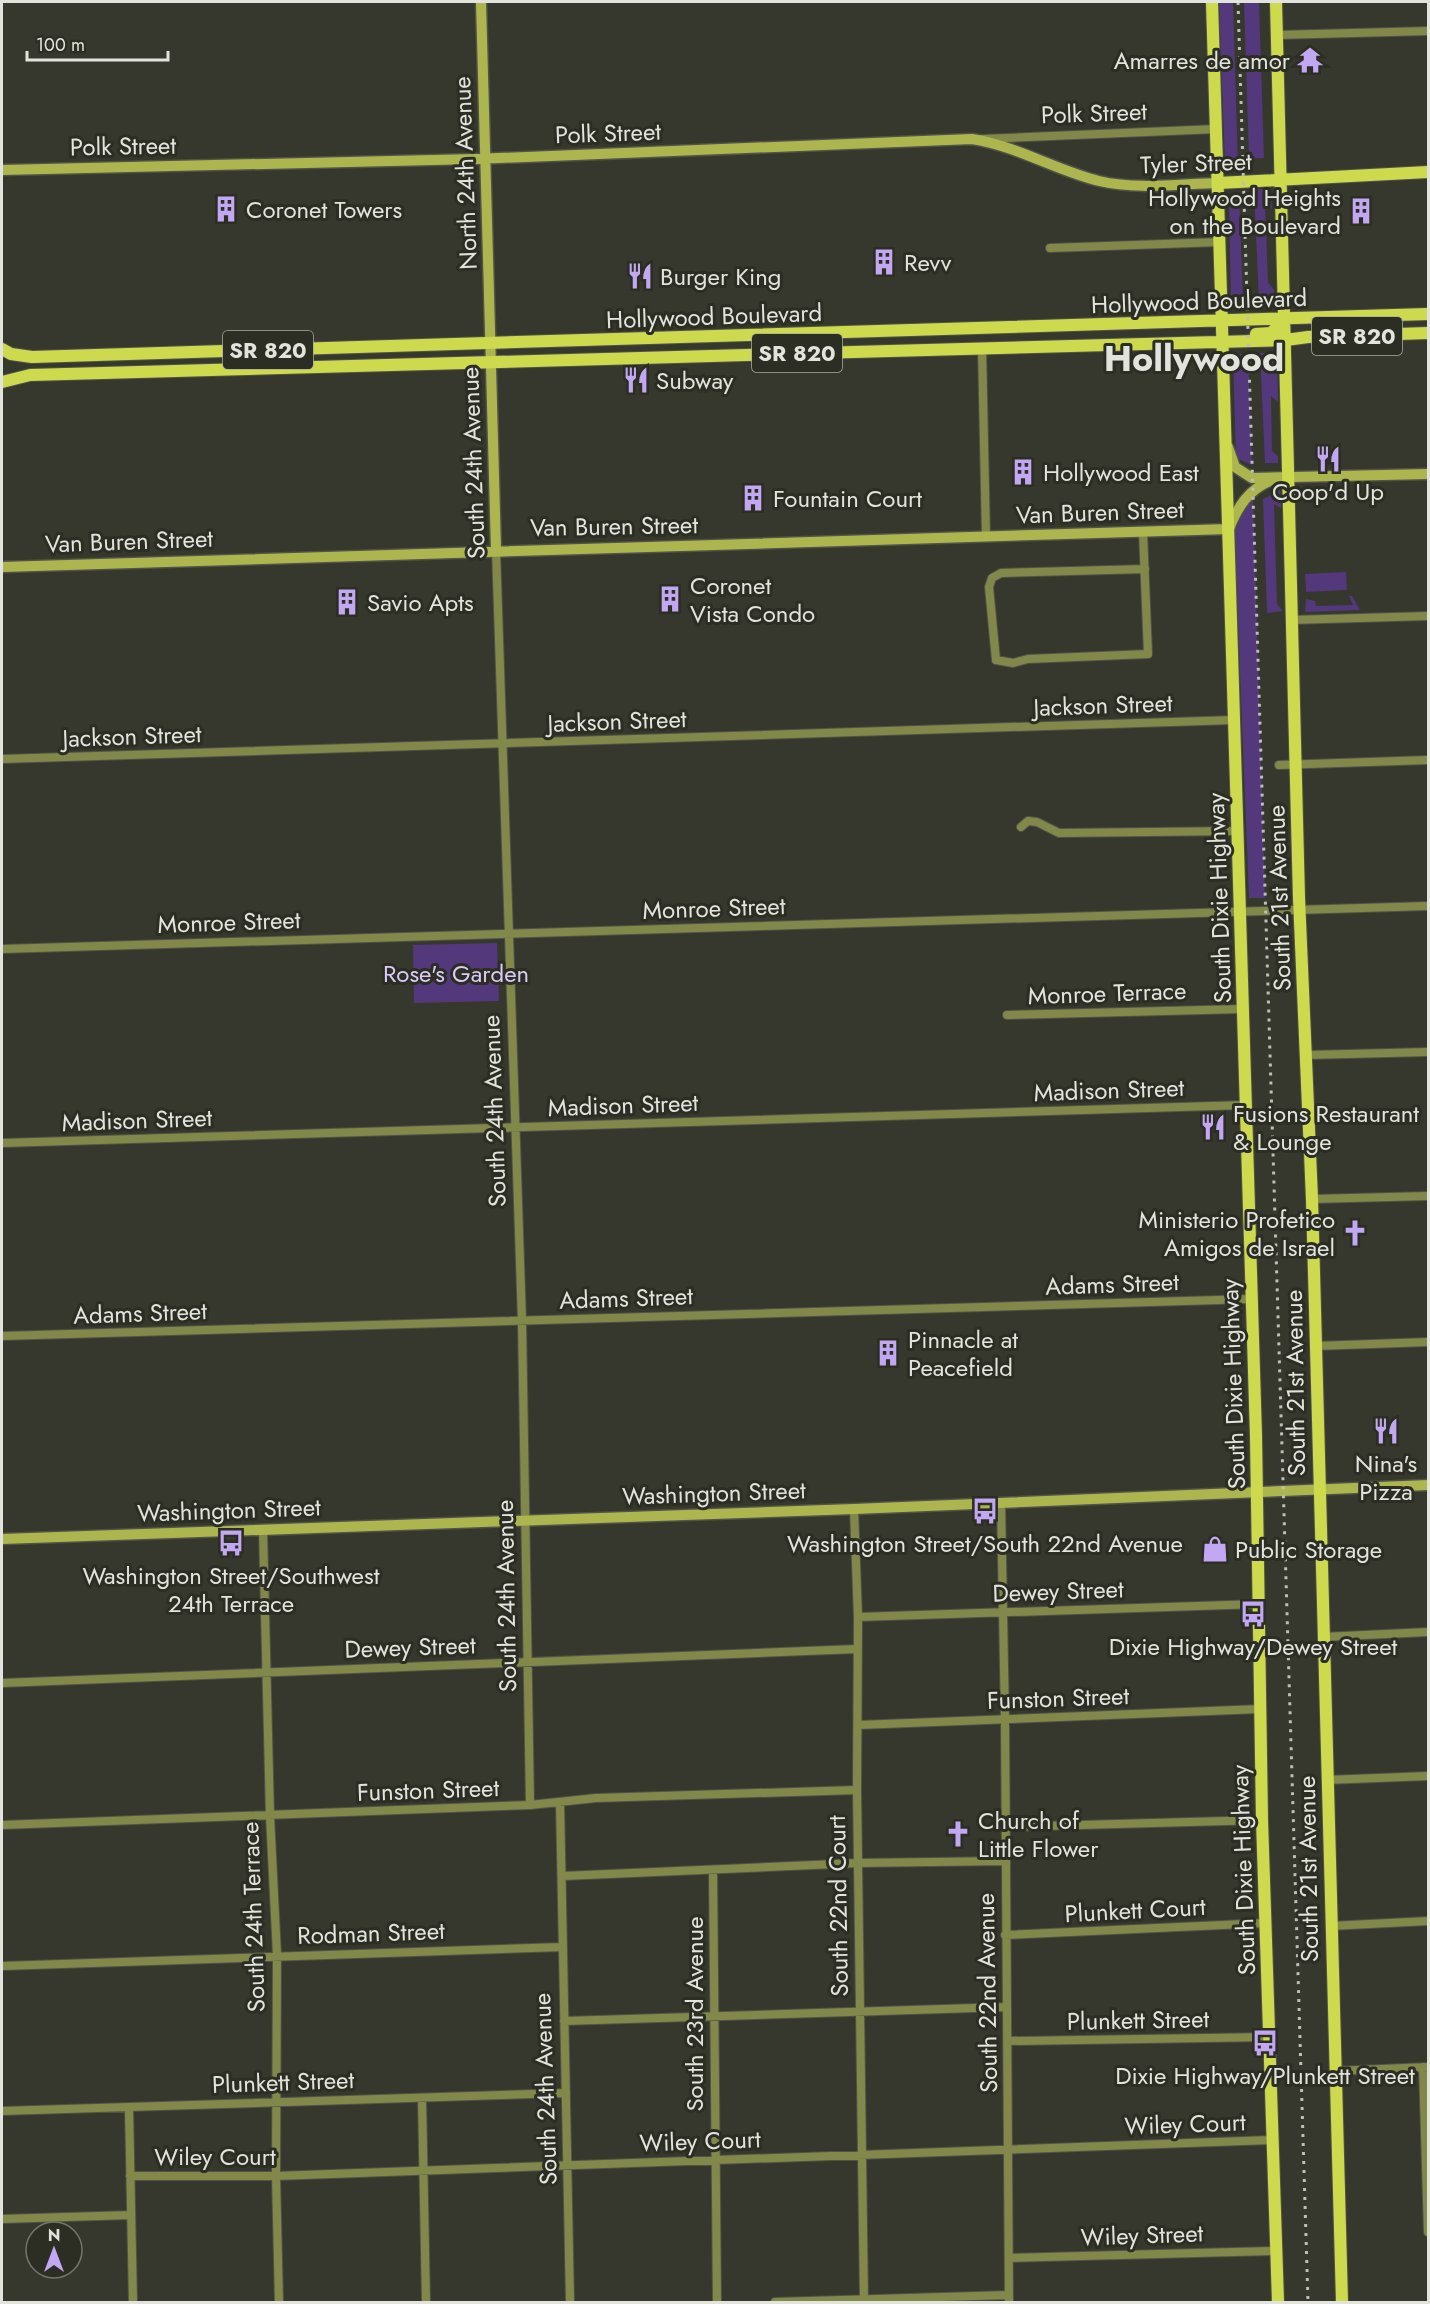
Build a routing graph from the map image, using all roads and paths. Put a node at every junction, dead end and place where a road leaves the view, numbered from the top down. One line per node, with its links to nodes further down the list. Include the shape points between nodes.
1 (481, 2): 8 (main road, North 24th Avenue)
2 (1212, 2): 6 (main road, South Dixie Highway)
3 (1276, 2): 5 (main road, South 21st Avenue)
4 (1428, 31): 5 (street)
5 (1277, 35): 11 (main road, South 21st Avenue)
6 (1217, 129): 7 (street, Polk Street); 12 (main road, South Dixie Highway)
7 (972, 139): 8 (main road, Polk Street); 12 (main road, Tyler Street, via 1001,144 1114,184)
8 (485, 159): 9 (main road, Polk Street); 23 (main road, North 24th Avenue)
9 (2, 170)
10 (1428, 172): 11 (main road, Tyler Street)
11 (1282, 179): 12 (main road, Tyler Street); 16 (main road, South 21st Avenue)
12 (1218, 183): 13 (main road, South Dixie Highway)
13 (1220, 242): 14 (street); 17 (main road, South Dixie Highway)
14 (1050, 248)
15 (1428, 314): 16 (main road, Hollywood Boulevard / SR 820)
16 (1286, 319): 17 (main road, Hollywood Boulevard / SR 820); 21 (main road, via 1271,333); 22 (main road, South 21st Avenue)
17 (1222, 320): 18 (main road, Hollywood Boulevard / SR 820); 21 (main road, South Dixie Highway)
18 (1118, 325): 20 (main road, Hollywood Boulevard / SR 820); 24 (main road)
19 (1428, 333): 22 (main road, Hollywood Boulevard / SR 820)
20 (658, 338): 23 (main road, Hollywood Boulevard / SR 820); 27 (main road, via 652,349 623,351)
21 (1222, 338): 22 (main road, Hollywood Boulevard / SR 820); 24 (main road, Hollywood Boulevard / SR 820); 30 (main road, South Dixie Highway)
22 (1287, 340): 32 (main road, South 21st Avenue)
23 (491, 343): 26 (main road, Hollywood Boulevard / SR 820, via 32,357); 28 (main road, South 24th Avenue)
24 (1122, 343): 25 (main road, Hollywood Boulevard / SR 820)
25 (982, 348): 27 (main road, Hollywood Boulevard / SR 820); 36 (street)
26 (2, 349)
27 (615, 358): 28 (main road, Hollywood Boulevard / SR 820)
28 (491, 362): 29 (main road, Hollywood Boulevard / SR 820, via 30,375); 37 (main road, South 24th Avenue)
29 (2, 382)
30 (1226, 441): 33 (main road, via 1235,466 1244,474); 34 (main road, South Dixie Highway)
31 (1428, 474): 32 (main road)
32 (1288, 479): 33 (main road); 41 (main road, South 21st Avenue)
33 (1272, 480): 34 (main road, via 1258,485 1244,500)
34 (1228, 528): 35 (main road, Van Buren Street); 42 (main road, South Dixie Highway)
35 (1143, 532): 36 (main road, Van Buren Street); 39 (street)
36 (986, 537): 37 (main road, Van Buren Street)
37 (496, 550): 38 (main road, Van Buren Street); 43 (street, South 24th Avenue)
38 (2, 567)
39 (1145, 568): 39 (street, via 1001,573 992,578 989,587 996,660 1013,663 1148,654)
40 (1428, 616): 41 (street)
41 (1291, 620): 46 (main road, South 21st Avenue)
42 (1234, 720): 43 (street, Jackson Street); 49 (main road, South Dixie Highway)
43 (502, 744): 44 (street, Jackson Street); 53 (street, South 24th Avenue)
44 (2, 759)
45 (1428, 760): 46 (street)
46 (1295, 764): 47 (street); 51 (main road, South 21st Avenue)
47 (1279, 765)
48 (1021, 827): 49 (street, via 1028,821 1059,833)
49 (1238, 831): 52 (main road, South Dixie Highway)
50 (1428, 906): 51 (street, Monroe Street)
51 (1299, 910): 52 (street, Monroe Street); 58 (main road, South 21st Avenue)
52 (1240, 911): 53 (street, Monroe Street); 55 (main road, South Dixie Highway)
53 (508, 933): 54 (street, Monroe Street); 60 (street, South 24th Avenue)
54 (2, 949)
55 (1243, 1009): 56 (street, Monroe Terrace); 59 (main road, South Dixie Highway)
56 (1007, 1015)
57 (1428, 1052): 58 (street)
58 (1307, 1055): 63 (main road, South 21st Avenue)
59 (1246, 1105): 60 (street, Madison Street); 64 (main road, South Dixie Highway)
60 (515, 1128): 61 (street, Madison Street); 65 (street, South 24th Avenue)
61 (2, 1143)
62 (1428, 1196): 63 (street)
63 (1312, 1199): 68 (main road, South 21st Avenue)
64 (1252, 1299): 65 (street, Adams Street); 71 (main road, South Dixie Highway)
65 (522, 1321): 66 (street, Adams Street); 74 (street, South 24th Avenue)
66 (2, 1336)
67 (1428, 1342): 68 (street)
68 (1315, 1346): 70 (main road, South 21st Avenue)
69 (1428, 1485): 70 (main road, Washington Street)
70 (1318, 1489): 71 (main road, Washington Street); 81 (main road, South 21st Avenue)
71 (1258, 1492): 72 (main road, Washington Street); 77 (main road, South Dixie Highway)
72 (1001, 1503): 73 (main road, Washington Street); 78 (street, South 22nd Avenue)
73 (854, 1509): 74 (main road, Washington Street); 79 (street, South 22nd Court)
74 (526, 1521): 75 (main road, Washington Street); 83 (street, South 24th Avenue)
75 (263, 1530): 76 (main road, Washington Street); 84 (street, South 24th Terrace)
76 (2, 1539)
77 (1259, 1604): 78 (street, Dewey Street); 86 (main road, South Dixie Highway)
78 (1003, 1612): 79 (street, Dewey Street); 87 (street, South 22nd Avenue)
79 (858, 1617): 82 (street, South 22nd Court)
80 (1428, 1632): 81 (street)
81 (1322, 1637): 90 (main road, South 21st Avenue)
82 (857, 1650): 83 (street, Dewey Street); 88 (street, South 22nd Court)
83 (528, 1662): 84 (street, Dewey Street); 93 (street, South 24th Avenue)
84 (267, 1671): 85 (street, Dewey Street); 94 (street, South 24th Terrace)
85 (2, 1683)
86 (1260, 1709): 87 (street, Funston Street); 95 (main road, South Dixie Highway)
87 (1005, 1720): 88 (street, Funston Street); 97 (street, South 22nd Avenue)
88 (858, 1725): 91 (street, South 22nd Court)
89 (1428, 1776): 90 (street)
90 (1326, 1780): 104 (main road, South 21st Avenue)
91 (857, 1790): 92 (street, Funston Street); 99 (street, South 22nd Court)
92 (560, 1802): 93 (street, Funston Street); 101 (street, South 24th Avenue)
93 (530, 1805): 94 (street, Funston Street)
94 (270, 1816): 96 (street, Funston Street); 107 (street, South 24th Terrace)
95 (1262, 1820): 97 (street); 103 (main road, South Dixie Highway)
96 (2, 1825)
97 (1006, 1827): 98 (street, South 22nd Avenue)
98 (1005, 1861): 99 (street); 105 (street, South 22nd Avenue)
99 (858, 1863): 100 (street); 110 (street, South 22nd Court)
100 (713, 1870): 101 (street); 111 (street, South 23rd Avenue)
101 (563, 1876): 106 (street, South 24th Avenue)
102 (1428, 1921): 104 (street)
103 (1266, 1923): 105 (street, Plunkett Court); 113 (main road, South Dixie Highway)
104 (1330, 1926): 116 (main road, South 21st Avenue)
105 (1005, 1935): 109 (street, South 22nd Avenue)
106 (563, 1947): 107 (street, Rodman Street); 112 (street, South 24th Avenue)
107 (277, 1955): 108 (street, Rodman Street); 119 (street, South 24th Terrace)
108 (2, 1966)
109 (1006, 2007): 110 (street); 114 (street, South 22nd Avenue)
110 (859, 2010): 111 (street); 124 (street, South 22nd Court)
111 (713, 2015): 112 (street); 125 (street, South 23rd Avenue)
112 (564, 2021): 117 (street, South 24th Avenue)
113 (1269, 2037): 114 (street, Plunkett Street); 122 (main road, South Dixie Highway)
114 (1008, 2041): 123 (street, South 22nd Avenue)
115 (1426, 2067): 116 (street); 132 (street)
116 (1335, 2071): 144 (main road, South 21st Avenue)
117 (566, 2093): 118 (street, Plunkett Street); 126 (street, South 24th Avenue)
118 (422, 2098): 119 (street, Plunkett Street); 127 (street)
119 (276, 2100): 120 (street, Plunkett Street); 129 (street, South 24th Terrace)
120 (129, 2108): 121 (street, Plunkett Street); 128 (street)
121 (2, 2111)
122 (1271, 2140): 123 (street, Wiley Court); 133 (main road, South Dixie Highway)
123 (1009, 2150): 124 (street, Wiley Court); 134 (street, South 22nd Avenue)
124 (861, 2155): 125 (street, Wiley Court); 136 (street, South 22nd Court)
125 (715, 2160): 126 (street, Wiley Court); 141 (street, South 23rd Avenue)
126 (569, 2164): 127 (street, Wiley Court); 140 (street, South 24th Avenue)
127 (423, 2170): 129 (street, Wiley Court); 139 (street)
128 (130, 2176): 129 (street, Wiley Court); 130 (street)
129 (276, 2176): 138 (street, South 24th Terrace)
130 (131, 2215): 131 (street); 137 (street)
131 (2, 2219)
132 (1428, 2232)
133 (1275, 2251): 134 (street, Wiley Street); 143 (main road, South Dixie Highway)
134 (1009, 2258): 135 (street, South 22nd Avenue)
135 (1009, 2299): 136 (street)
136 (864, 2300): 142 (street)
137 (133, 2302)
138 (279, 2302)
139 (426, 2302)
140 (570, 2302)
141 (717, 2302)
142 (775, 2302)
143 (1278, 2302)
144 (1342, 2302)

